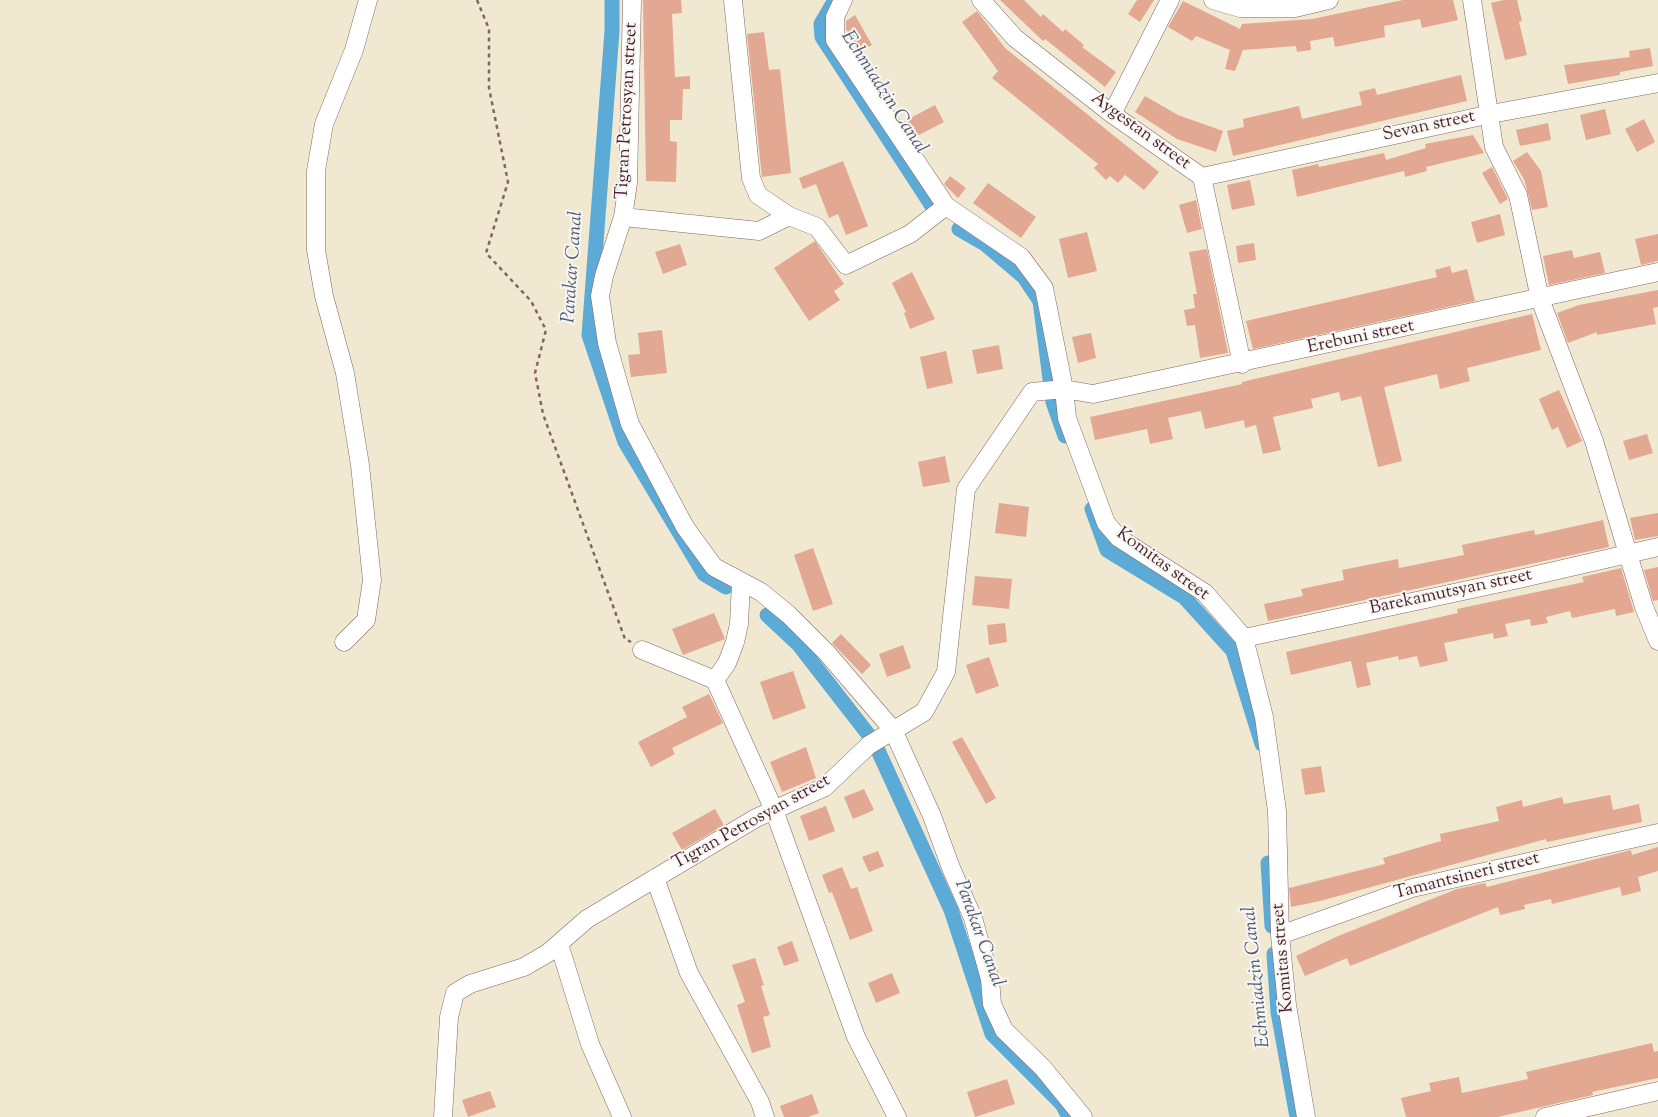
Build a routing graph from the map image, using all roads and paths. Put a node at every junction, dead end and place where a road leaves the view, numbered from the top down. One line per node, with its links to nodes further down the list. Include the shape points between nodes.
1 (368, 0): 27 (street, via 354,50 324,124 316,171 316,250 348,392 360,465 372,580 366,620)
2 (477, 0): 28 (path, via 489,28 489,88 508,182 486,253 531,301 546,330 535,373 543,414 626,639)
3 (632, 0): 17 (street, Tigran Petrosyan street, via 628,183)
4 (734, 0): 16 (street, via 751,178 758,196)
5 (843, 0): 15 (street, Komitas street, via 835,17 834,40)
6 (981, 0): 12 (street, Aygestan street, via 1015,38)
7 (1170, 0): 12 (street)
8 (1213, 0): 9 (street, via 1240,8 1286,8)
9 (1329, 0)
10 (1472, 0): 13 (street)
11 (1658, 83): 13 (street, Sevan street)
12 (1112, 114): 14 (street, Aygestan street)
13 (1490, 114): 14 (street, Sevan street); 19 (street, via 1494,147 1518,195)
14 (1202, 177): 20 (street, Aygestan street)
15 (946, 206): 16 (street, via 910,234 846,265 817,227); 21 (street, Komitas street, via 1021,257 1044,288)
16 (789, 216): 17 (street, via 759,231)
17 (623, 217): 24 (street, Tigran Petrosyan street, via 600,296 607,343 630,424 685,527 714,567)
18 (1658, 272): 19 (street, Erebuni street)
19 (1540, 299): 20 (street, Erebuni street); 23 (street, via 1594,441)
20 (1242, 364): 21 (street, Erebuni street, via 1093,394)
21 (1064, 389): 25 (street, Komitas street, via 1067,418 1106,523 1119,538 1205,593); 30 (street, Tigran Petrosyan street, via 1032,392 966,489 946,672 924,712)
22 (1658, 547): 23 (street, Barekamutsyan street)
23 (1628, 554): 25 (street, Barekamutsyan street); 26 (street)
24 (741, 583): 29 (street, via 736,642); 30 (street, Tigran Petrosyan street, via 762,592 789,615 827,653)
25 (1244, 638): 34 (street, Komitas street, via 1264,718 1277,810)
26 (1658, 641)
27 (344, 642)
28 (642, 650): 29 (street)
29 (715, 680): 31 (street)
30 (893, 730): 31 (street, Tigran Petrosyan street, via 869,745 825,787); 41 (street, Tigran Petrosyan street, via 973,918 990,979 992,1004 1004,1030 1043,1068)
31 (774, 810): 33 (street, Tigran Petrosyan street); 40 (street, via 856,1037)
32 (1658, 833): 34 (street, Tamantsineri street, via 1412,888)
33 (655, 878): 35 (street, Tigran Petrosyan street, via 586,919); 39 (street, via 689,973 760,1102)
34 (1280, 935): 42 (street, Komitas street, via 1287,1005)
35 (559, 944): 37 (street, Tigran Petrosyan street, via 524,967 454,992 449,1017); 38 (street, via 590,1044)
36 (1658, 1091): 43 (street)
37 (443, 1117)
38 (622, 1117)
39 (765, 1117)
40 (897, 1117)
41 (1083, 1117)
42 (1306, 1117)
43 (1545, 1117)

